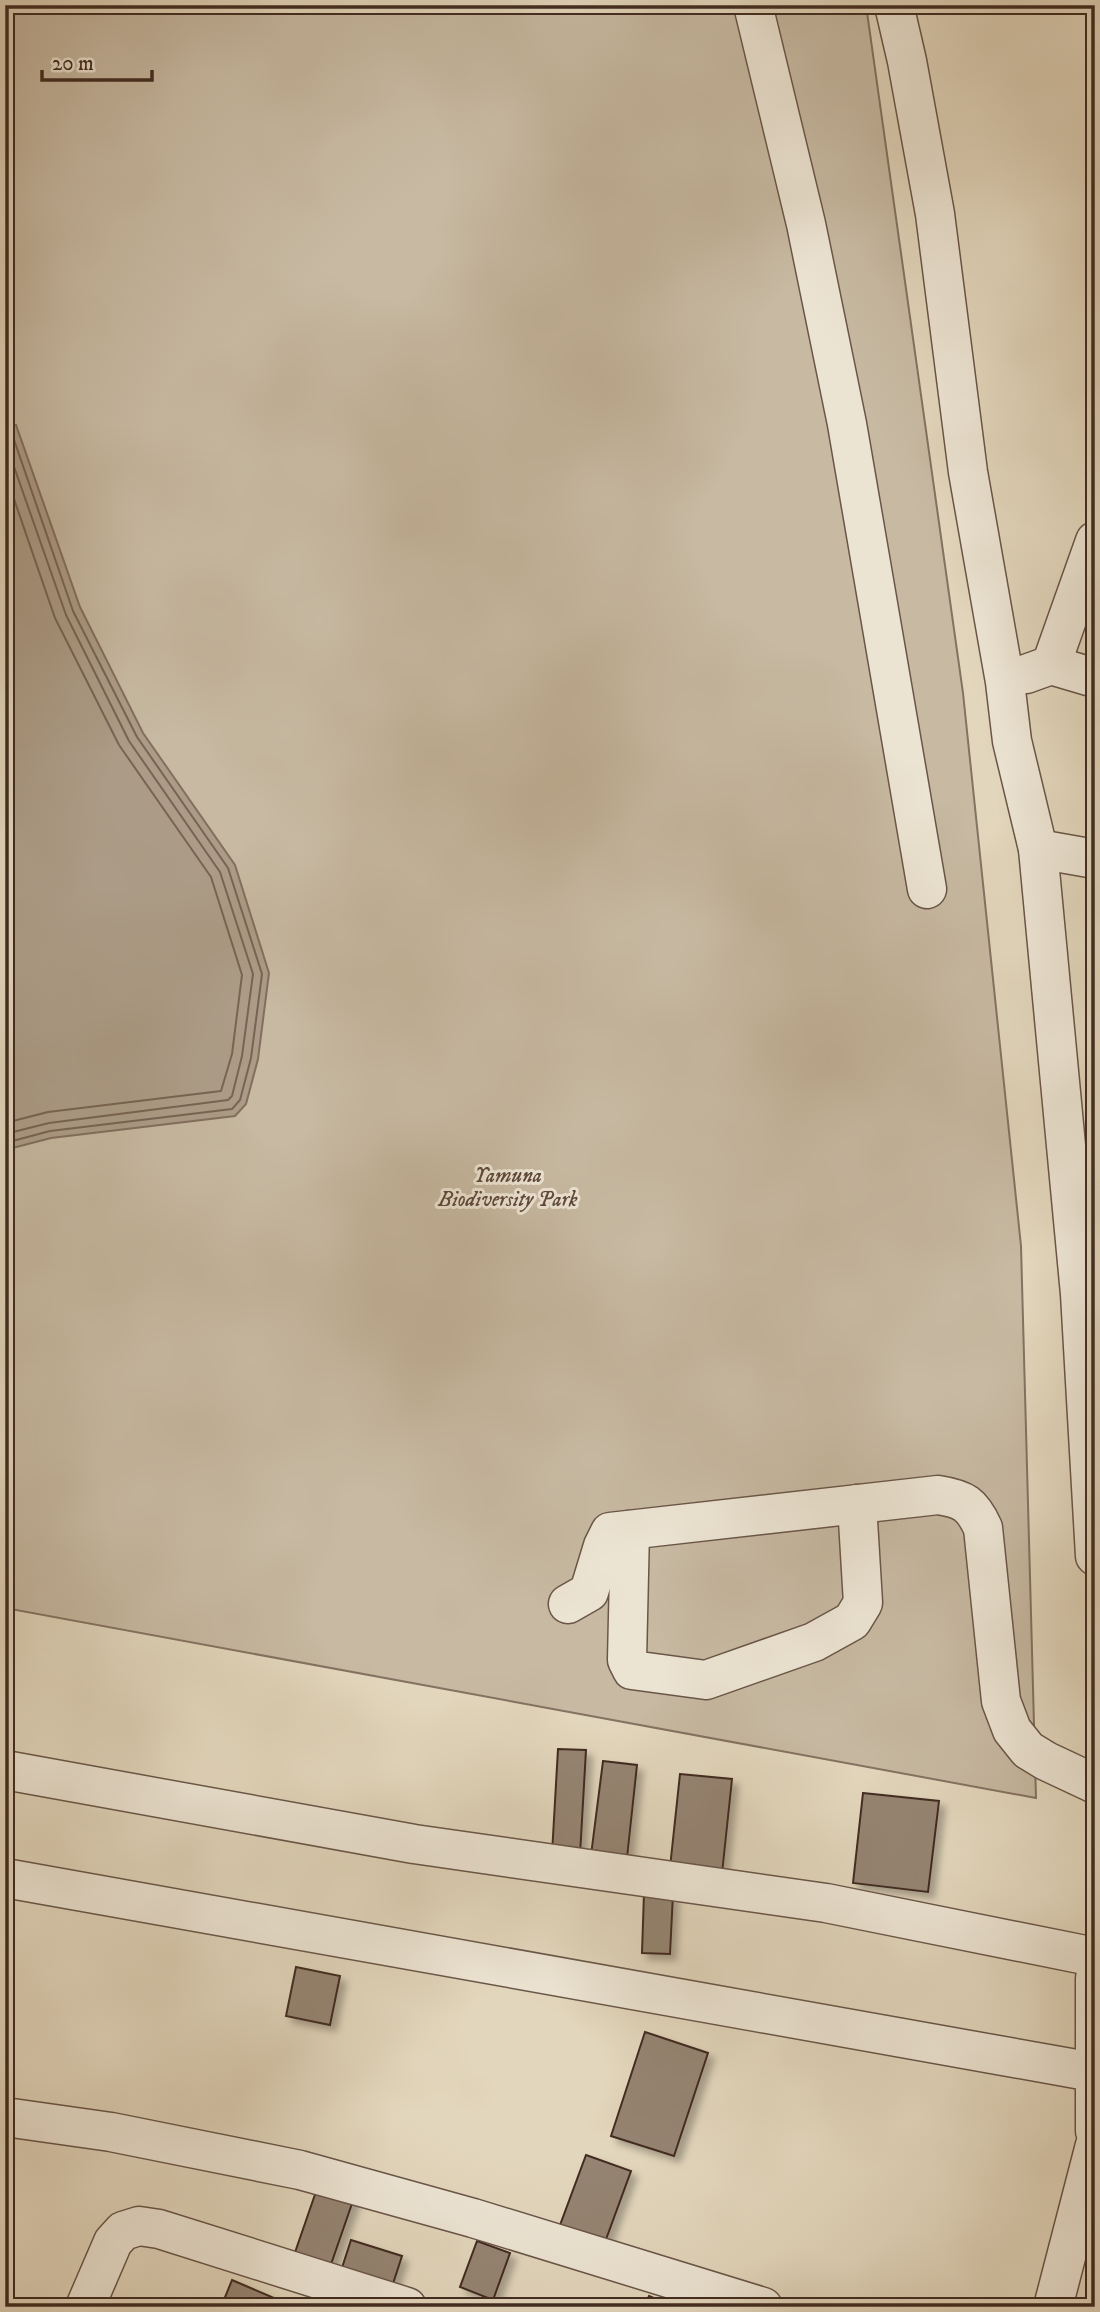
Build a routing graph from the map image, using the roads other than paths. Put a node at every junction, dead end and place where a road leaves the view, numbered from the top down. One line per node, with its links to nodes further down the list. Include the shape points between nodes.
1 (753, 5): 9 (street, via 806,224 847,424)
2 (894, 5): 6 (street, via 935,214 968,471)
3 (1095, 541): 4 (street)
4 (1051, 665): 5 (street); 6 (street)
5 (1095, 678)
6 (1005, 682): 7 (street, via 1012,741)
7 (1038, 849): 8 (street); 10 (street)
8 (1095, 859)
9 (927, 889)
10 (1087, 1296): 13 (street)
11 (857, 1504): 12 (street); 12 (street, via 863,1603 852,1621 814,1642 706,1680 632,1670 627,1660); 16 (street, via 938,1495 958,1498 975,1510 983,1528 1002,1701 1012,1730 1028,1750)
12 (630, 1530): 14 (street, via 610,1532 589,1591)
13 (1095, 1556)
14 (568, 1604)
15 (5, 1770): 18 (street, via 414,1844 826,1903)
16 (1095, 1784)
17 (5, 1878): 20 (street)
18 (1095, 1957)
19 (1095, 1978): 20 (street)
20 (1093, 2072): 22 (street)
21 (5, 2117): 27 (street, via 111,2132 300,2170)
22 (1095, 2131)
23 (1095, 2145): 24 (street)
24 (1087, 2206): 28 (street)
25 (85, 2307): 26 (street, via 113,2242 123,2231 139,2225)
26 (407, 2307)
27 (763, 2307)
28 (1053, 2307)

